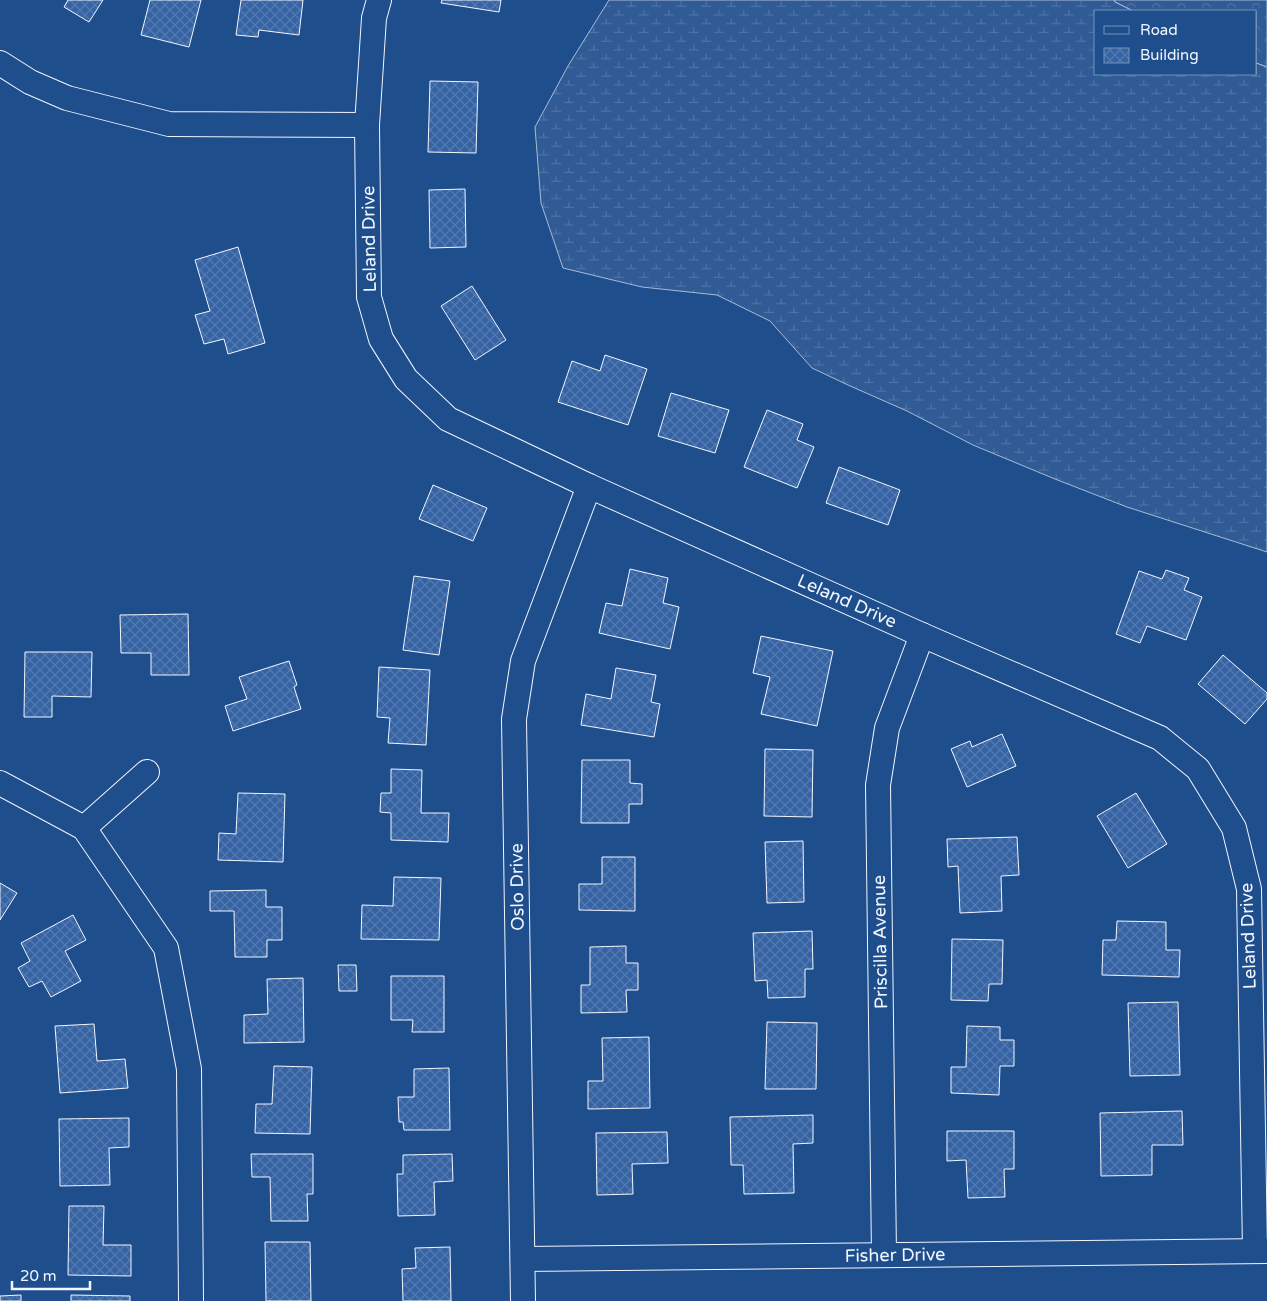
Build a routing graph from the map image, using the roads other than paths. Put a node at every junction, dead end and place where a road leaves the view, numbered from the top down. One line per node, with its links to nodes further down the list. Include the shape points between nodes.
1 (378, 0): 3 (street, Leland Drive)
2 (0, 64): 3 (street, via 67,98 169,124)
3 (366, 125): 4 (street, Leland Drive, via 369,296 381,339 406,379 448,419)
4 (589, 486): 5 (street, Leland Drive); 12 (street, Oslo Drive, via 523,660 514,719)
5 (922, 635): 9 (street, Leland Drive, via 1160,738 1198,769 1234,828); 11 (street, Priscilla Avenue, via 887,728 878,785)
6 (147, 772): 8 (street)
7 (0, 784): 8 (street)
8 (84, 828): 13 (street, via 166,948 189,1069)
9 (1258, 888): 10 (street, Leland Drive)
10 (1261, 1251): 11 (street, Fisher Drive)
11 (884, 1255): 12 (street, Fisher Drive)
12 (523, 1259): 14 (street, Oslo Drive)
13 (191, 1301)
14 (523, 1301)

